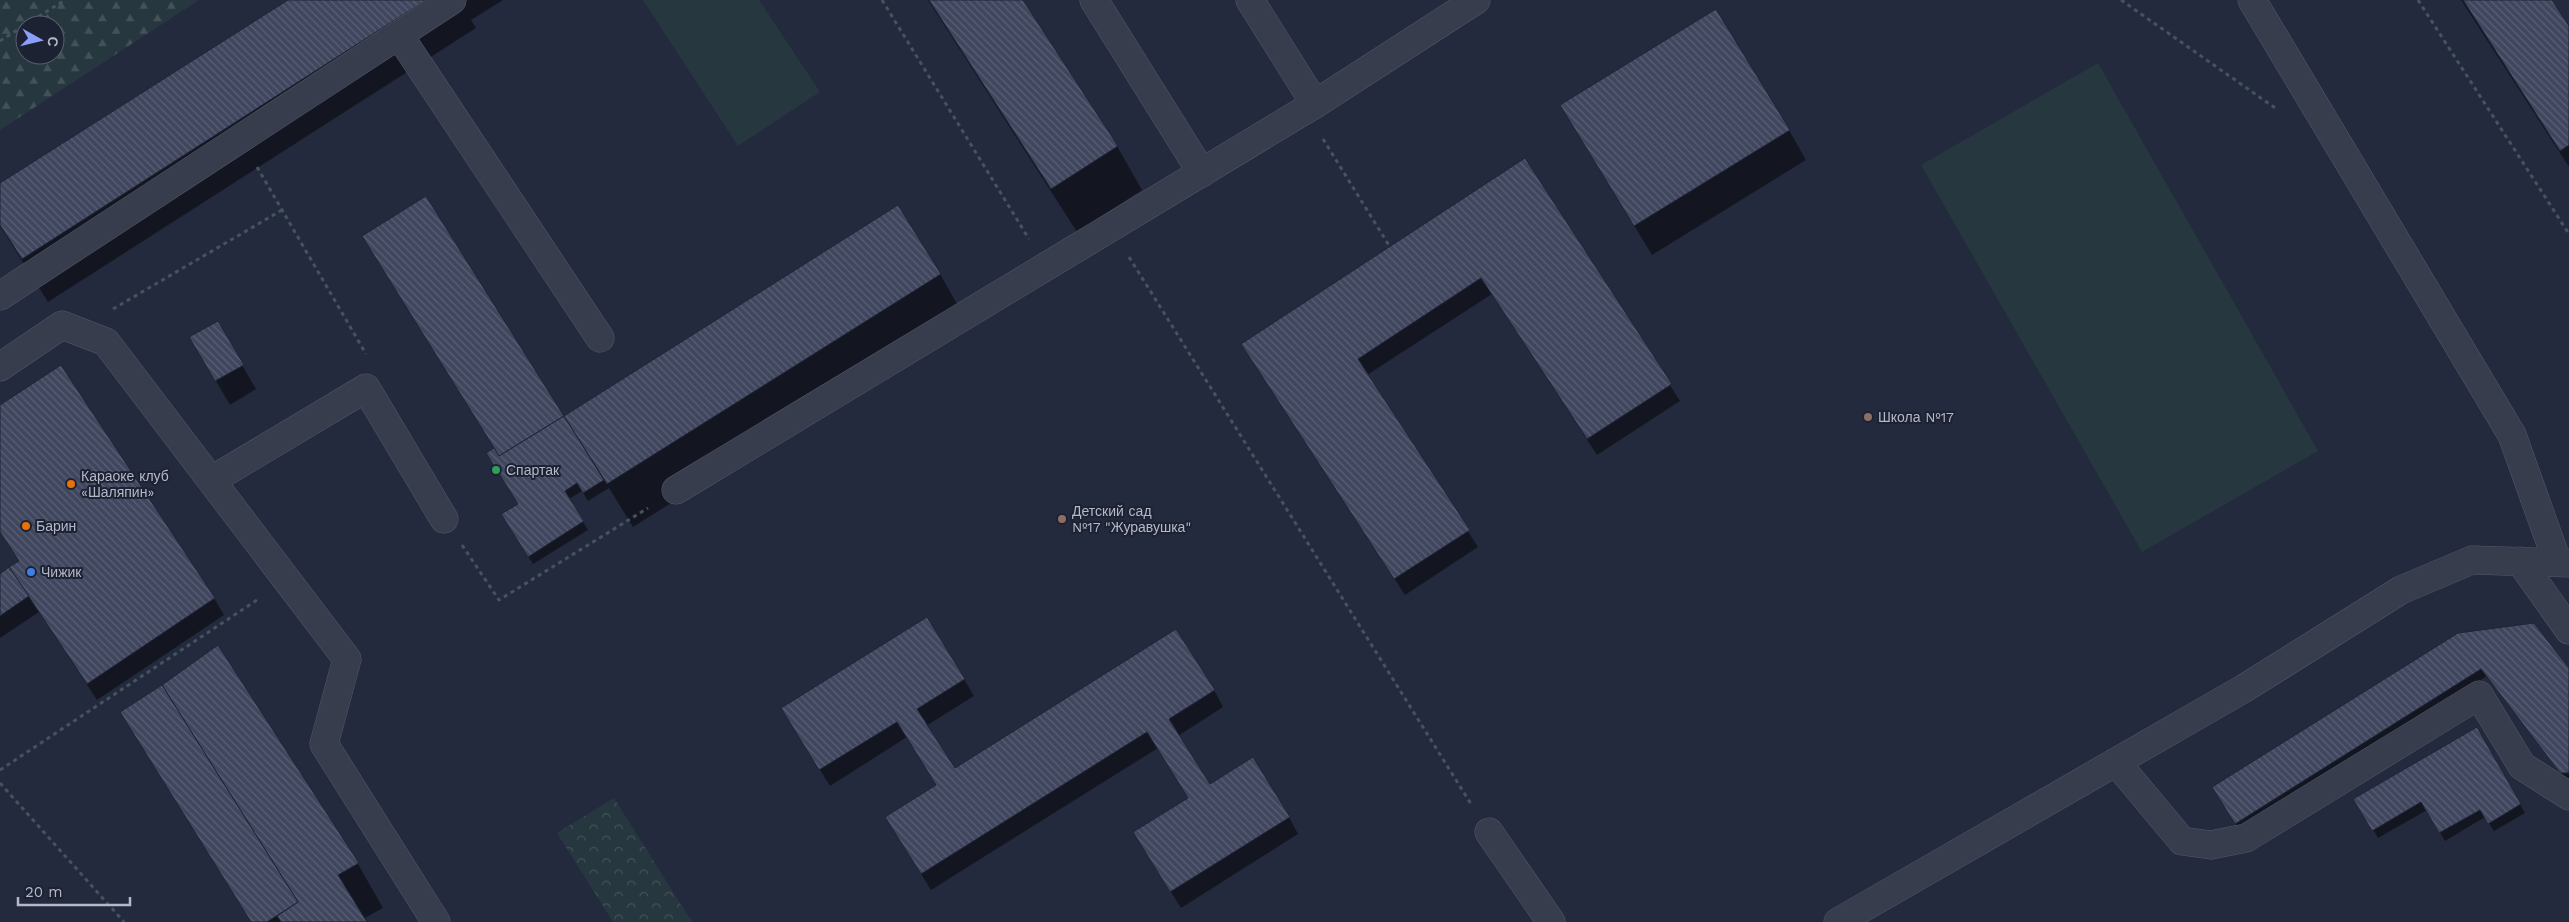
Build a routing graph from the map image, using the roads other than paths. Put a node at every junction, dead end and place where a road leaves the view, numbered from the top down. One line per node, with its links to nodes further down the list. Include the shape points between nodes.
1 (452, 0): 6 (street)
2 (1094, 0): 8 (street)
3 (1250, 0): 7 (street)
4 (1476, 0): 7 (street)
5 (2252, 0): 16 (street, via 2512,435)
6 (399, 35): 9 (street); 10 (street)
7 (1310, 107): 8 (street)
8 (1202, 173): 13 (street)
9 (0, 296)
10 (600, 338)
11 (0, 367): 12 (street, via 62,325 106,342)
12 (212, 480): 14 (street, via 366,388); 21 (street, via 347,658 324,744)
13 (676, 490)
14 (444, 519)
15 (2520, 561): 16 (street); 17 (street); 18 (street, via 2472,560 2401,590 2243,689)
16 (2563, 562)
17 (2569, 630)
18 (2116, 762): 19 (street, via 2182,842 2211,846 2246,838 2479,695 2522,766); 23 (street)
19 (2569, 796)
20 (1488, 832): 22 (street)
21 (436, 922)
22 (1551, 922)
23 (1838, 922)

